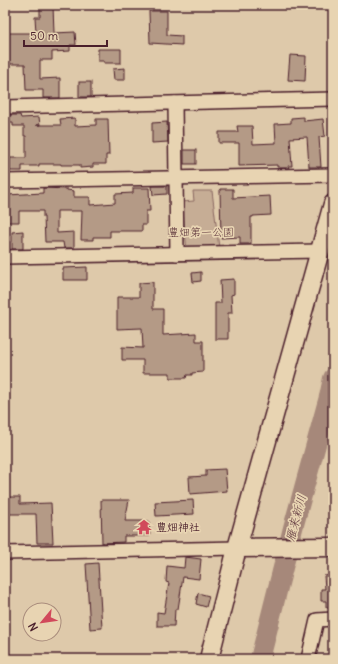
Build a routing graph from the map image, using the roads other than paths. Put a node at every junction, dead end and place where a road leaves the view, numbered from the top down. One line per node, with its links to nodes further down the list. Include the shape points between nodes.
1 (333, 99): 2 (street)
2 (176, 103): 3 (street); 5 (street)
3 (5, 107)
4 (333, 175): 5 (street)
5 (176, 177): 6 (street); 9 (street)
6 (5, 182)
7 (333, 204): 8 (street)
8 (320, 251): 9 (street); 12 (street)
9 (177, 254): 10 (street)
10 (5, 257)
11 (333, 547): 12 (street)
12 (237, 548): 13 (street); 15 (street)
13 (5, 553)
14 (333, 619): 16 (street, via 317,620)
15 (209, 659)
16 (308, 659)

